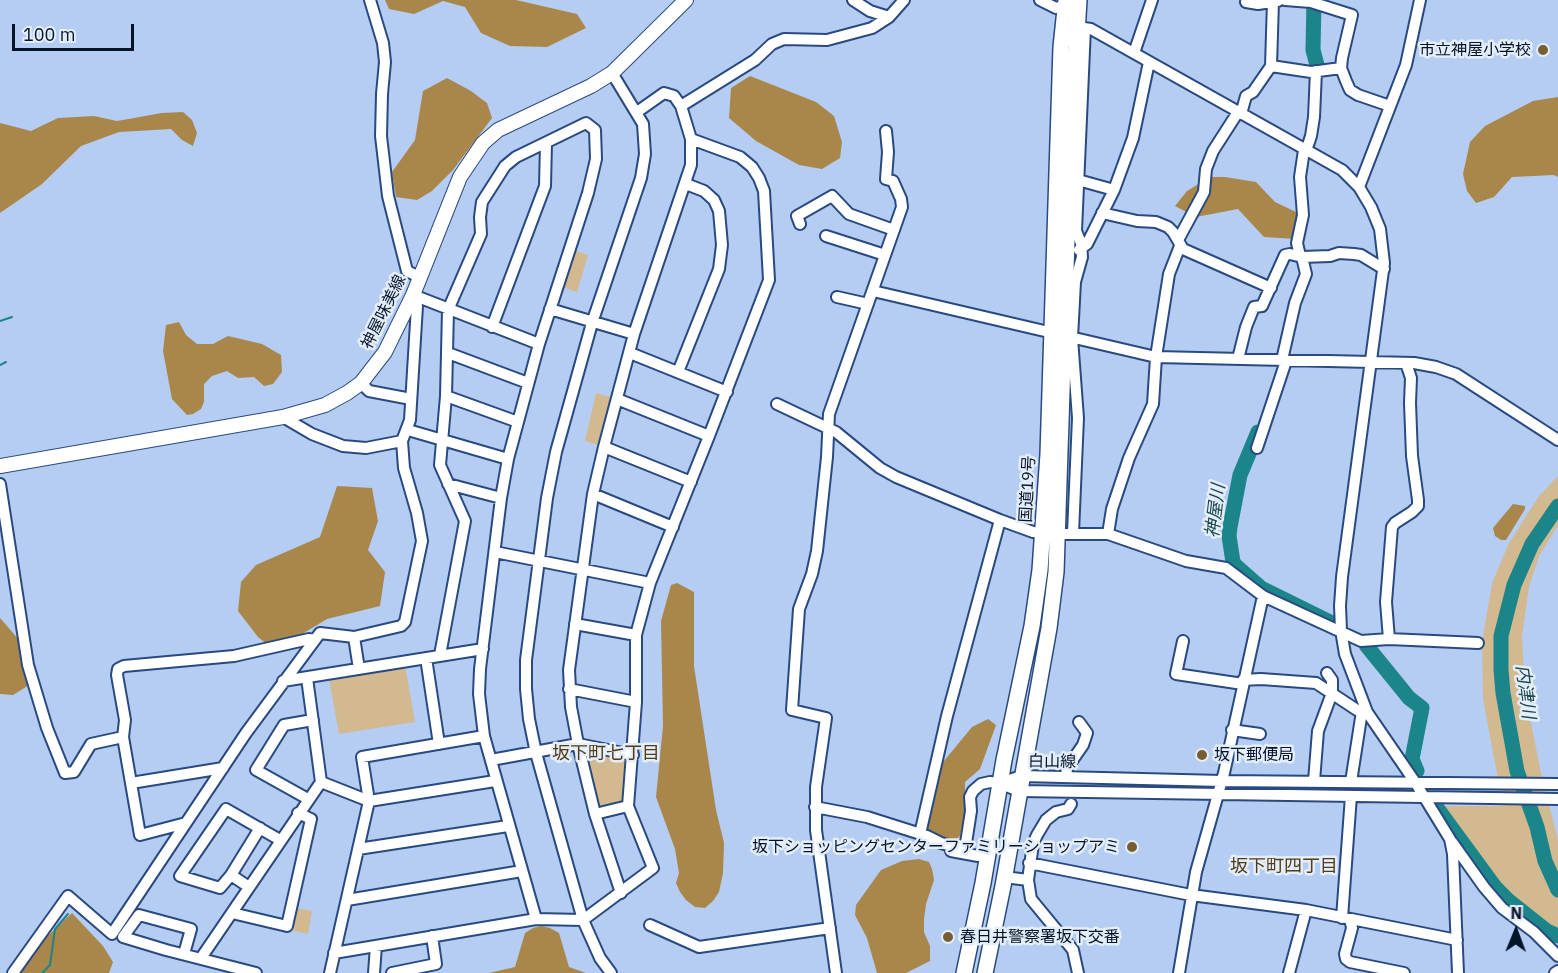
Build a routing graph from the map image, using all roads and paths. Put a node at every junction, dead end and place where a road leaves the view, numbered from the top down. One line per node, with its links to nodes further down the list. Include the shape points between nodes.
1 (370, 0): 40 (street, via 385,62 381,136 388,196 407,271)
2 (686, 0): 18 (main road, 神屋味美線)
3 (853, 0): 11 (street, via 870,12)
4 (904, 0): 11 (street)
5 (1040, 0): 10 (street)
6 (1152, 0): 13 (street)
7 (1247, 0): 8 (street, via 1258,4)
8 (1281, 0): 15 (street); 16 (street, via 1311,2 1352,15)
9 (1420, 0): 20 (street, via 1406,65)
10 (1067, 3): 12 (highway, 国道19号); 51 (highway, 国道19号, via 1061,46)
11 (889, 17): 19 (street, via 872,28 827,40 784,39 772,44 755,60)
12 (1081, 28): 13 (street, via 1091,29); 27 (street); 36 (highway, 国道19号)
13 (1134, 53): 14 (street)
14 (1149, 62): 22 (street); 30 (street, via 1133,138)
15 (1271, 66): 17 (street); 22 (street, via 1246,96)
16 (1341, 68): 17 (street); 20 (street, via 1350,90)
17 (1316, 71): 26 (street, via 1314,117)
18 (612, 74): 21 (street); 40 (main road, 神屋味美線, via 498,130 483,143 460,177)
19 (681, 106): 21 (street, via 674,96 664,93); 24 (street)
20 (1390, 106): 29 (street)
21 (637, 112): 48 (street, via 645,136 644,164)
22 (1239, 113): 26 (street); 35 (street, via 1214,151 1206,169 1204,192)
23 (886, 131): 33 (street, via 886,180 893,181 902,207)
24 (691, 139): 28 (street); 63 (street, via 740,157 752,167 764,191 769,280)
25 (546, 143): 46 (street, via 586,123 595,130 596,159 588,193); 47 (street, via 505,166 482,202 481,234); 49 (street, via 545,186)
26 (1305, 151): 29 (street, via 1342,170); 38 (street, via 1300,177 1303,215 1297,243)
27 (1078, 180): 30 (street); 36 (street, via 1076,231 1081,243)
28 (686, 184): 50 (street); 60 (street, via 714,200 722,245 719,269)
29 (1359, 187): 39 (street, via 1380,229)
30 (1114, 190): 31 (street)
31 (1102, 213): 35 (street, via 1156,222 1168,227); 36 (street, via 1087,244)
32 (800, 224): 33 (street, via 797,216 832,196 849,214)
33 (894, 230): 37 (street)
34 (826, 236): 37 (street)
35 (1179, 243): 41 (street); 55 (street, via 1169,274)
36 (1074, 251): 51 (highway, 国道19号)
37 (885, 255): 42 (street)
38 (1301, 257): 39 (street, via 1361,255); 41 (street, via 1283,257); 57 (street, via 1306,274 1295,303)
39 (1384, 269): 58 (street)
40 (419, 277): 43 (main road, 神屋味美線)
41 (1272, 288): 56 (street, via 1262,306 1254,307)
42 (873, 291): 45 (street); 51 (street)
43 (413, 296): 47 (street); 61 (main road, 神屋味美線, via 385,352); 66 (street, via 417,306)
44 (837, 297): 45 (street)
45 (868, 304): 72 (street, via 833,396)
46 (549, 309): 48 (street); 52 (street)
47 (448, 310): 49 (street); 53 (street)
48 (592, 323): 50 (street); 93 (street, via 556,452)
49 (492, 327): 52 (street)
50 (634, 334): 54 (street)
51 (1063, 336): 55 (street); 64 (highway, 国道19号); 70 (street)
52 (539, 344): 62 (street)
53 (448, 353): 62 (street); 65 (street)
54 (630, 353): 60 (street); 67 (street)
55 (1156, 357): 56 (street); 91 (street, via 1153,404 1129,458)
56 (1238, 359): 57 (street)
57 (1284, 361): 58 (street); 79 (street)
58 (1372, 363): 59 (street); 98 (street, via 1342,578)
59 (1406, 363): 76 (street, via 1456,374); 101 (street, via 1411,378 1412,456 1418,506 1392,527 1386,602)
60 (678, 372): 63 (street)
61 (361, 383): 66 (street, via 369,391); 69 (main road, 神屋味美線, via 325,405)
62 (528, 383): 71 (street)
63 (727, 392): 74 (street)
64 (1051, 392): 70 (street); 89 (highway, 国道19号)
65 (446, 396): 71 (street); 75 (street)
66 (411, 399): 73 (street)
67 (616, 399): 74 (street); 78 (street)
68 (777, 404): 72 (street)
69 (283, 417): 77 (street, via 344,446 366,448); 81 (main road, 神屋味美線)
70 (1078, 418): 90 (street)
71 (518, 422): 80 (street)
72 (828, 427): 87 (street, via 896,477); 148 (street, via 817,551 800,609 792,710 826,718)
73 (408, 429): 75 (street); 77 (street)
74 (710, 436): 82 (street)
75 (442, 440): 80 (street); 84 (street, via 440,465)
76 (1558, 440)
77 (402, 441): 100 (street, via 404,468 422,541 405,622)
78 (604, 447): 82 (street); 85 (street)
79 (1257, 448)
80 (508, 459): 86 (street)
81 (0, 466)
82 (691, 482): 88 (street)
83 (0, 484): 122 (street, via 28,665 65,773 74,772 91,744)
84 (448, 484): 86 (street); 106 (street, via 465,521)
85 (593, 494): 88 (street); 94 (street)
86 (501, 498): 92 (street)
87 (1000, 520): 89 (street, via 1033,532); 154 (street)
88 (673, 527): 95 (street)
89 (1050, 533): 90 (street); 137 (highway, 国道19号); 138 (highway, 国道19号, via 1056,572)
90 (1073, 533): 91 (street)
91 (1108, 534): 96 (street, via 1186,561 1226,568)
92 (495, 552): 93 (street); 105 (street)
93 (539, 560): 94 (street); 125 (street, via 526,669)
94 (583, 569): 95 (street); 97 (street)
95 (650, 583): 99 (street)
96 (1263, 596): 98 (street); 112 (street)
97 (575, 624): 99 (street); 113 (street)
98 (1341, 629): 101 (street, via 1361,641); 116 (street, via 1345,654)
99 (636, 635): 115 (street)
100 (354, 637): 102 (street, via 320,633); 108 (street)
101 (1389, 639): 104 (street)
102 (314, 640): 111 (street); 122 (street, via 234,656 118,669)
103 (1182, 641): 112 (street, via 1176,674)
104 (1478, 643)
105 (483, 649): 106 (street); 121 (street, via 479,694)
106 (440, 655): 107 (street)
107 (426, 658): 108 (street); 123 (street)
108 (359, 669): 110 (street)
109 (1327, 673): 114 (street, via 1332,680)
110 (308, 678): 111 (street); 117 (street)
111 (283, 681): 128 (street)
112 (1243, 682): 114 (street, via 1261,679 1316,683); 119 (street)
113 (569, 689): 115 (street); 124 (street)
114 (1332, 693): 116 (street); 132 (street, via 1318,730)
115 (636, 702): 126 (street)
116 (1365, 711): 134 (street); 135 (street)
117 (313, 720): 133 (street); 144 (street, via 284,725 256,770)
118 (1079, 722): 129 (street, via 1087,734 1067,768)
119 (1233, 730): 120 (street); 131 (street)
120 (1260, 734)
121 (484, 736): 123 (street); 127 (street)
122 (123, 737): 136 (street)
123 (439, 744): 145 (street, via 362,757)
124 (578, 744): 125 (street); 126 (street); 150 (street)
125 (536, 753): 127 (street); 172 (street)
126 (633, 755): 147 (street)
127 (490, 760): 130 (street)
128 (223, 768): 136 (street); 151 (street)
129 (1066, 777): 131 (street, 白山線); 138 (street, 白山線)
130 (495, 781): 145 (street); 152 (street)
131 (1222, 781): 132 (street, 白山線); 140 (street)
132 (1314, 781): 134 (street, 白山線)
133 (321, 782): 144 (street); 145 (street)
134 (1351, 782): 135 (street, 白山線)
135 (1415, 782): 139 (street, 白山線); 142 (street)
136 (131, 783): 151 (street, via 140,835)
137 (999, 783): 138 (street, 白山線); 154 (street, 白山線, via 981,784 973,791 966,843 958,848); 189 (highway, 国道19号)
138 (1020, 784): 140 (street, 白山線); 162 (highway, 国道19号)
139 (1558, 784)
140 (1218, 794): 141 (street, 白山線); 166 (street)
141 (1351, 796): 142 (street, 白山線); 171 (street)
142 (1424, 797): 143 (street, 白山線); 155 (street)
143 (1553, 798)
144 (308, 799): 149 (street)
145 (369, 801): 157 (street)
146 (1071, 804): 159 (street, via 1046,820 1033,844)
147 (628, 806): 150 (street); 165 (street, via 653,868)
148 (815, 807): 154 (street, via 867,817); 174 (street)
149 (298, 813): 156 (street); 169 (street, via 311,819 287,926)
150 (595, 814): 165 (street)
151 (186, 823): 182 (street, via 112,934 68,896)
152 (508, 826): 157 (street); 160 (street)
153 (260, 828): 156 (street); 161 (street); 161 (street, via 226,808 180,876 220,888)
154 (920, 834): 158 (street, via 947,850)
155 (1450, 839): 176 (street); 180 (street, via 1502,908)
156 (280, 840): 164 (street)
157 (358, 849): 167 (street)
158 (978, 856)
159 (1029, 863): 163 (street); 166 (street)
160 (522, 871): 167 (street); 170 (street)
161 (231, 874): 164 (street)
162 (1004, 876): 163 (street); 190 (highway, 国道19号)
163 (1028, 880): 191 (street, via 1031,899 1073,950)
164 (249, 887): 169 (street)
165 (621, 893): 172 (street)
166 (1191, 895): 168 (street); 192 (street)
167 (346, 900): 178 (street)
168 (1306, 910): 171 (street); 193 (street)
169 (232, 913): 181 (street)
170 (536, 919): 172 (street); 175 (street)
171 (1346, 919): 176 (street); 194 (street, via 1352,928 1346,959)
172 (584, 920): 187 (street)
173 (650, 925): 174 (street, via 699,947)
174 (830, 928): 188 (street)
175 (432, 936): 177 (street); 186 (street, via 436,964)
176 (1457, 940): 195 (street)
177 (376, 946): 178 (street); 185 (street)
178 (334, 952): 184 (street)
179 (183, 954): 179 (street, via 191,929 139,915 123,937); 181 (street)
180 (1558, 956)
181 (201, 958): 183 (street)
182 (13, 973)
183 (256, 973)
184 (330, 973)
185 (375, 973)
186 (392, 973)
187 (611, 973)
188 (836, 973)
189 (964, 973)
190 (985, 973)
191 (1078, 973)
192 (1179, 973)
193 (1290, 973)
194 (1404, 973)
195 (1457, 973)

